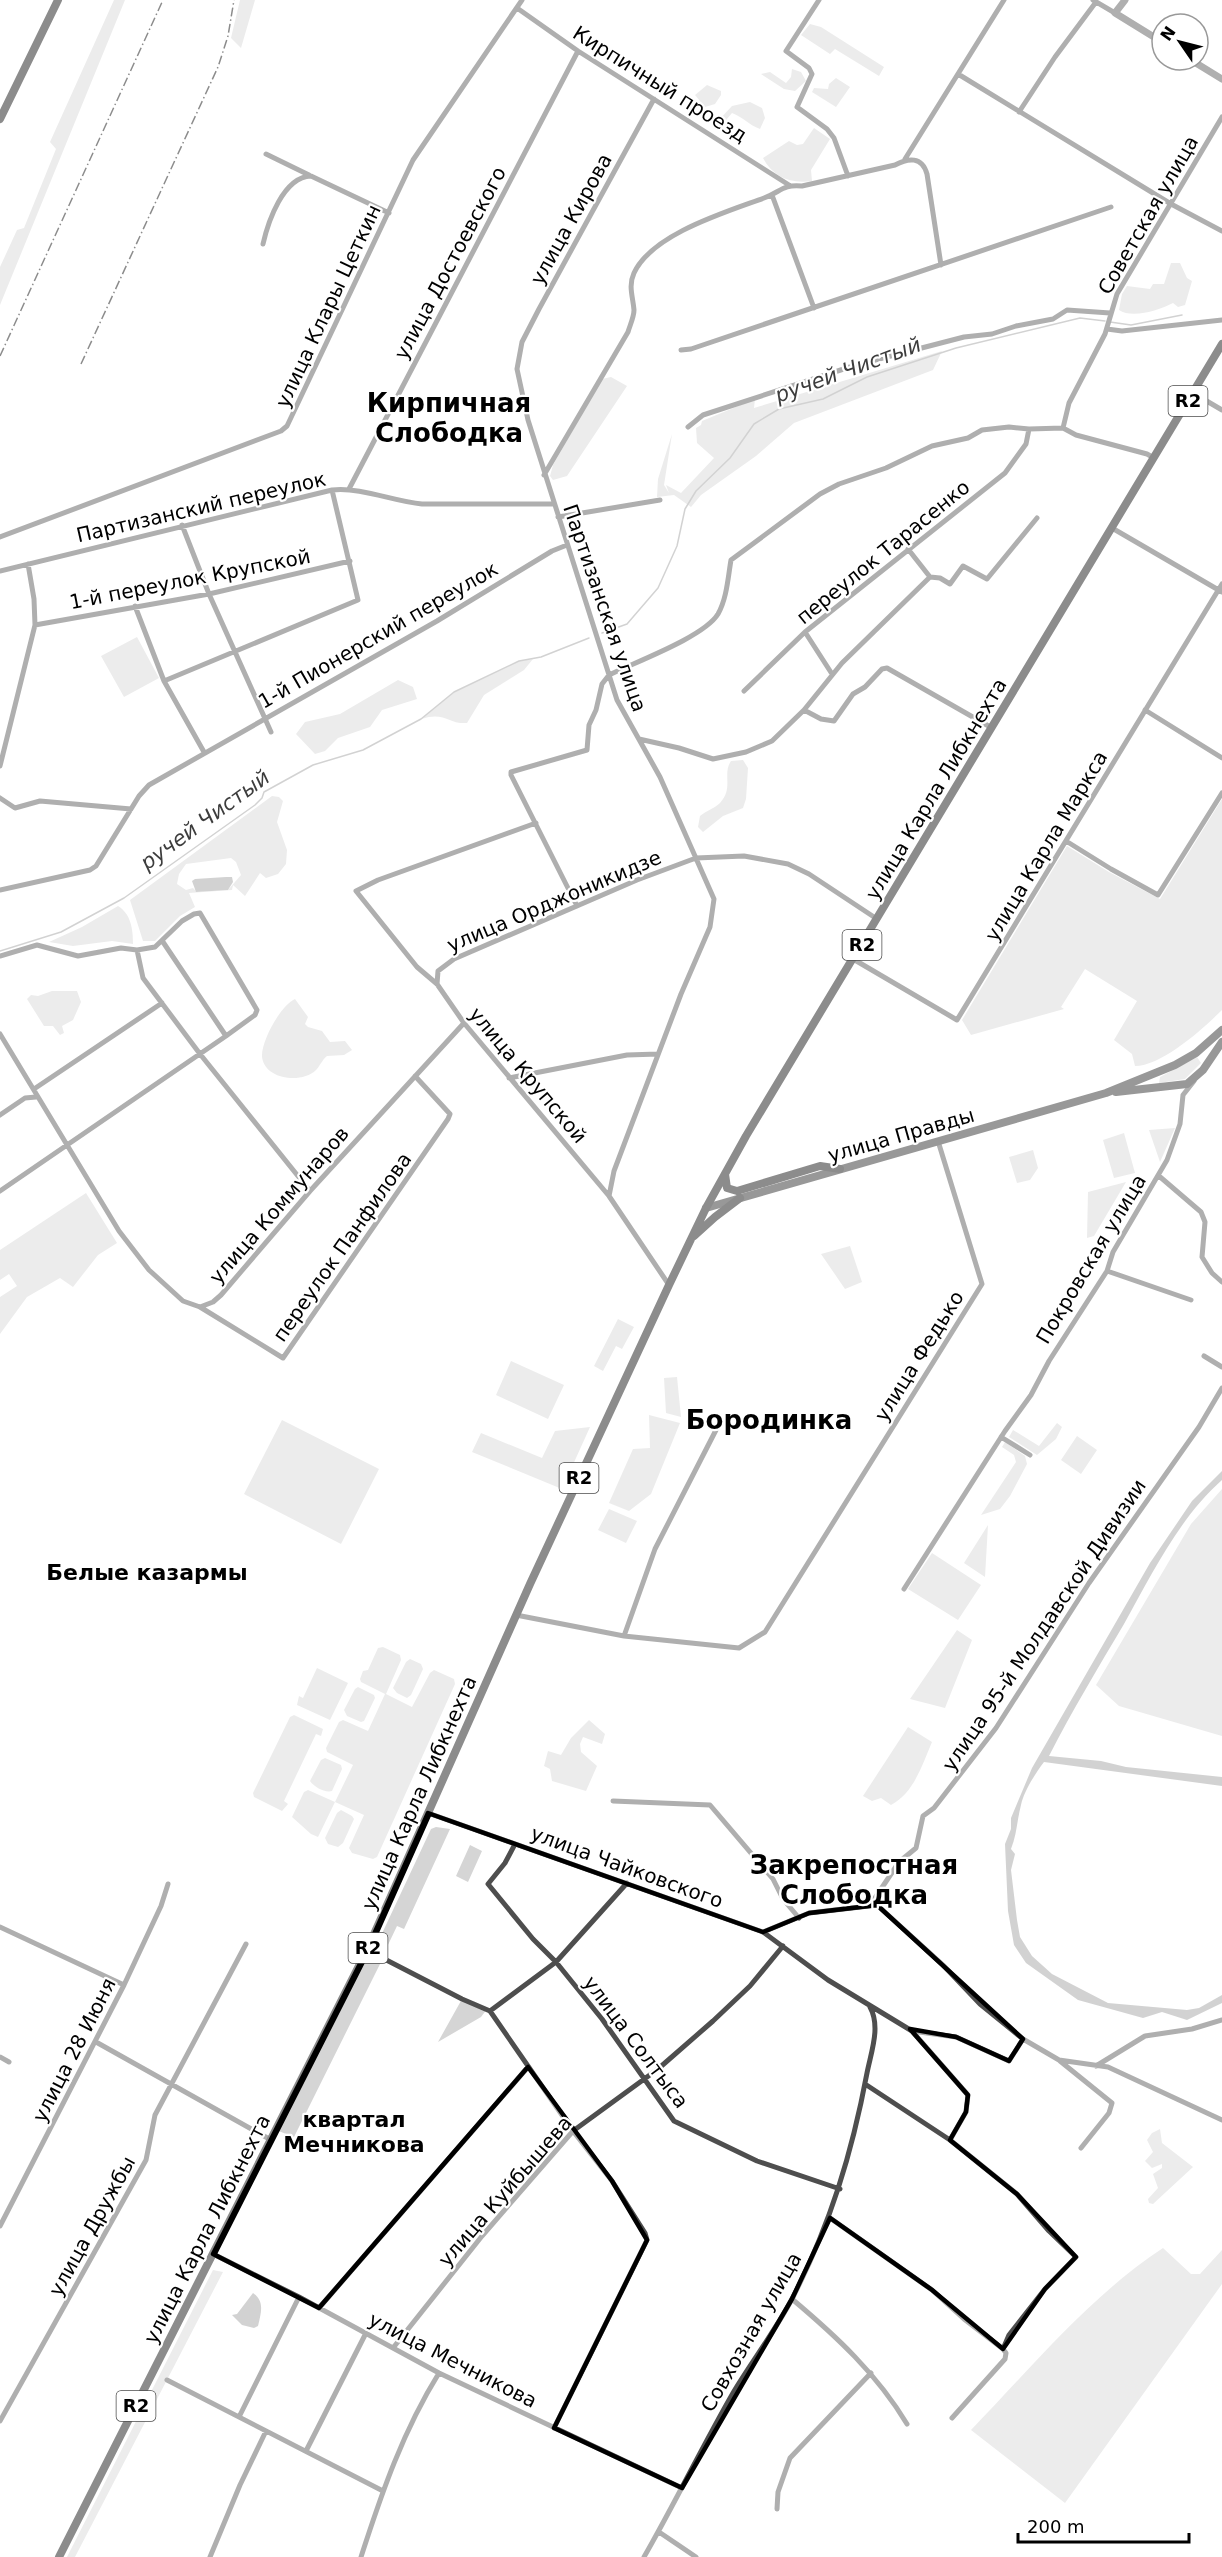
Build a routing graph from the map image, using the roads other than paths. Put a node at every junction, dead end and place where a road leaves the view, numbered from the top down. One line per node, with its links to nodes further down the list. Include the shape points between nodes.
1 (58, 0): 15 (main road)
2 (522, 0): 7 (street, улица Клары Цеткин)
3 (819, 0): 19 (street, via 786,51 812,74 797,107 834,138)
4 (1004, 0): 11 (street)
5 (1125, 0): 8 (street)
6 (1095, 1): 8 (street); 13 (street)
7 (517, 8): 10 (street, Кирпичный проезд); 24 (street, улица Клары Цеткин, via 421,147)
8 (1115, 14): 9 (street)
9 (1150, 35)
10 (578, 51): 12 (street, Кирпичный проезд); 42 (street, улица Достоевского)
11 (958, 74): 13 (street); 17 (street)
12 (654, 99): 20 (street, Кирпичный проезд); 34 (street, улица Кирова, via 539,309)
13 (1019, 112): 22 (street)
14 (1222, 117): 22 (street, Советская улица)
15 (0, 119)
16 (266, 154): 18 (street)
17 (905, 159): 19 (street); 27 (street, via 915,159 925,168)
18 (311, 176): 24 (street); 26 (street, via 298,179 277,204 268,220)
19 (848, 176): 20 (street)
20 (789, 185): 21 (street)
21 (772, 195): 28 (street); 41 (street, via 687,227 639,265 631,284 634,311 628,332)
22 (1171, 204): 25 (street); 29 (street, Советская улица, via 1117,294)
23 (1111, 207): 27 (street)
24 (389, 213): 50 (street, улица Клары Цеткин, via 294,416 281,431)
25 (1222, 231)
26 (263, 244)
27 (941, 265): 28 (street)
28 (814, 308): 33 (street)
29 (1110, 314): 31 (street, Советская улица); 37 (street, via 1067,310 1053,319 856,365 703,415)
30 (1222, 320): 31 (street, via 1122,331)
31 (1108, 327): 38 (street, Советская улица, via 1069,403)
32 (1222, 344): 35 (main road, улица Карла Либкнехта / R2)
33 (681, 350)
34 (518, 355): 41 (street, Партизанская улица, via 521,398)
35 (1193, 393): 36 (street); 40 (main road, улица Карла Либкнехта / R2)
36 (1222, 410)
37 (688, 427)
38 (1063, 428): 39 (street); 40 (street)
39 (1029, 429): 52 (street, переулок Тарасенко, via 1026,444 1005,473); 65 (street, via 982,430 968,438 928,447 820,494 731,560 725,594 709,623)
40 (1154, 458): 49 (main road, улица Карла Либкнехта / R2)
41 (544, 475): 45 (street, Партизанская улица)
42 (349, 489): 43 (street, Партизанский переулок); 45 (street, Партизанский переулок, via 422,504)
43 (332, 490): 48 (street, Партизанский переулок); 53 (street)
44 (660, 500): 46 (street)
45 (554, 504): 46 (street, Партизанская улица)
46 (558, 517): 51 (street, Партизанская улица)
47 (1037, 518): 56 (street, via 987,579 963,566 950,584)
48 (182, 525): 54 (street, Партизанский переулок); 59 (street)
49 (1112, 528): 58 (street); 71 (main road, улица Карла Либкнехта / R2)
50 (0, 537)
51 (567, 545): 65 (street, Партизанская улица); 70 (street, 1-й Пионерский переулок)
52 (908, 549): 56 (street); 62 (street, переулок Тарасенко)
53 (350, 561): 59 (street, 1-й переулок Крупской); 63 (street, via 358,600)
54 (28, 564): 55 (street, Партизанский переулок); 61 (street)
55 (0, 571)
56 (930, 577): 64 (street)
57 (1222, 584): 58 (street, улица Карла Маркса)
58 (1220, 591): 69 (street, улица Карла Маркса)
59 (209, 594): 60 (street, 1-й переулок Крупской); 63 (street)
60 (135, 606): 61 (street, 1-й переулок Крупской); 66 (street)
61 (35, 625): 76 (street)
62 (806, 632): 64 (street); 67 (street, переулок Тарасенко)
63 (237, 651): 66 (street); 70 (street)
64 (832, 674): 68 (street)
65 (609, 675): 73 (street, Партизанская улица, via 622,712); 80 (street, via 602,684 589,725 587,750 511,772)
66 (164, 681): 74 (street)
67 (744, 691)
68 (804, 710): 71 (street, via 834,721 853,694 887,668); 73 (street, via 772,741 721,758)
69 (1145, 710): 75 (street); 81 (street, улица Карла Маркса)
70 (265, 718): 72 (street); 74 (street, 1-й Пионерский переулок)
71 (992, 728): 85 (main road, улица Карла Либкнехта / R2)
72 (271, 732)
73 (639, 739): 82 (street, Партизанская улица)
74 (204, 753): 79 (street, 1-й Пионерский переулок, via 149,785)
75 (1222, 758)
76 (0, 766)
77 (1222, 793): 81 (street, via 1158,895)
78 (0, 798): 79 (street, via 15,807 40,801)
79 (131, 809): 83 (street, 1-й Пионерский переулок, via 90,870)
80 (536, 823): 84 (street); 90 (street, улица Крупской, via 356,891 417,967)
81 (1066, 841): 89 (street, улица Карла Маркса, via 957,1020)
82 (696, 858): 84 (street, улица Орджоникидзе); 85 (street, улица Орджоникидзе, via 744,856 788,864); 99 (street, Партизанская улица, via 714,899 713,917)
83 (0, 890)
84 (577, 906): 90 (street, улица Орджоникидзе, via 454,959 438,971)
85 (877, 919): 89 (main road, улица Карла Либкнехта / R2)
86 (163, 942): 87 (street); 95 (street); 95 (street, via 182,921 200,913 257,1010)
87 (137, 950): 88 (street, via 121,948 78,956 37,945); 91 (street, via 143,978)
88 (0, 956)
89 (853, 959): 115 (main road, улица Карла Либкнехта / R2)
90 (437, 984): 92 (street, улица Крупской)
91 (162, 1003): 98 (street); 106 (street)
92 (464, 1023): 102 (street, улица Коммунаров); 104 (street, улица Крупской)
93 (1222, 1030): 97 (main road)
94 (0, 1034): 106 (street, улица Коммунаров)
95 (226, 1036): 98 (street)
96 (1222, 1042): 100 (main road, Покровская улица)
97 (1196, 1053): 100 (main road); 101 (main road, улица Правды)
98 (200, 1054): 113 (street); 118 (street)
99 (658, 1054): 104 (street, via 627,1055); 119 (street, Партизанская улица, via 614,1171)
100 (1207, 1064): 103 (main road, Покровская улица)
101 (1155, 1075): 107 (main road, via 1153,1080); 108 (main road, улица Правды)
102 (416, 1076): 118 (street, улица Коммунаров); 127 (street, переулок Панфилова, via 450,1114 448,1119 283,1358)
103 (1198, 1076): 105 (main road, улица Правды); 109 (street, Покровская улица)
104 (509, 1078): 119 (street, улица Крупской)
105 (1176, 1087): 107 (main road, улица Правды); 109 (street)
106 (34, 1089): 110 (street, улица Коммунаров)
107 (1158, 1089): 108 (main road, улица Правды)
108 (1106, 1093): 112 (main road, улица Правды)
109 (1184, 1095): 116 (street, Покровская улица, via 1180,1124)
110 (36, 1097): 111 (street, via 25,1098); 113 (street, улица Коммунаров)
111 (0, 1115)
112 (938, 1141): 114 (main road, улица Правды); 136 (street, улица Федько, via 982,1284 765,1632 739,1647)
113 (68, 1146): 117 (street); 127 (street, улица Коммунаров, via 119,1231 149,1270 183,1301)
114 (840, 1169): 115 (main road, via 820,1166 737,1191 727,1188); 120 (main road, улица Правды)
115 (725, 1172): 121 (main road, улица Карла Либкнехта / R2)
116 (1158, 1176): 123 (street, Покровская улица, via 1113,1252); 124 (street, via 1201,1212 1205,1222 1202,1257)
117 (0, 1191)
118 (310, 1191): 127 (street, улица Коммунаров, via 220,1295)
119 (609, 1196): 125 (street, улица Крупской)
120 (740, 1198): 121 (main road, улица Правды); 122 (main road)
121 (706, 1208): 122 (main road, улица Карла Либкнехта / R2)
122 (690, 1241): 125 (main road, улица Карла Либкнехта / R2)
123 (1107, 1271): 126 (street); 132 (street, Покровская улица)
124 (1222, 1282)
125 (669, 1285): 135 (main road, улица Карла Либкнехта / R2)
126 (1191, 1300)
127 (200, 1307)
128 (1204, 1356): 129 (street)
129 (1222, 1367)
130 (1222, 1388): 142 (street, улица 95-й Молдавской Дивизии, via 996,1728 934,1808 923,1816 916,1848 899,1862)
131 (716, 1430): 136 (street, via 655,1549)
132 (1001, 1437): 133 (street); 134 (street, Покровская улица)
133 (1030, 1455)
134 (904, 1589)
135 (516, 1615): 136 (street); 138 (main road, улица Карла Либкнехта / R2)
136 (624, 1636)
137 (613, 1801): 143 (street, via 710,1805 773,1879)
138 (428, 1813): 139 (street, улица Чайковского); 148 (main road, улица Карла Либкнехта / R2)
139 (515, 1844): 140 (street, улица Чайковского); 149 (street, улица Солтыса, via 488,1884)
140 (627, 1883): 145 (street, улица Чайковского); 149 (street)
141 (168, 1884): 150 (street, улица 28 Июня)
142 (871, 1904): 143 (street, via 818,1911); 155 (street, via 882,1908 980,2004)
143 (799, 1918): 145 (street)
144 (0, 1927): 150 (street)
145 (763, 1932): 147 (street, улица Чайковского)
146 (246, 1944): 164 (street, улица Дружбы)
147 (783, 1946): 151 (street, улица Чайковского); 162 (street, улица Куйбышева, via 750,1986)
148 (367, 1950): 152 (street); 167 (main road, улица Карла Либкнехта / R2)
149 (556, 1962): 152 (street); 162 (street, улица Солтыса)
150 (124, 1985): 156 (street, улица 28 Июня)
151 (870, 2007): 154 (street, улица Чайковского); 163 (street, Совхозная улица, via 876,2027)
152 (490, 2011): 160 (street)
153 (1222, 2020): 161 (street, via 1145,2036)
154 (912, 2031): 155 (street, улица Чайковского, via 956,2037 1009,2061); 168 (street, via 968,2095 966,2112)
155 (1023, 2039): 158 (street)
156 (96, 2042): 164 (street); 172 (street, улица 28 Июня)
157 (0, 2057): 159 (street)
158 (1059, 2060): 161 (street); 169 (street, via 1112,2103)
159 (9, 2062)
160 (528, 2067): 166 (street); 176 (street)
161 (1094, 2067): 165 (street, via 1108,2067)
162 (644, 2080): 166 (street, улица Куйбышева); 170 (street, улица Солтыса, via 674,2121 757,2161)
163 (865, 2084): 168 (street); 170 (street, Совхозная улица)
164 (171, 2085): 167 (street); 185 (street, улица Дружбы, via 155,2115 146,2160)
165 (1222, 2120)
166 (573, 2132): 178 (street, улица Куйбышева, via 482,2236); 187 (street, via 612,2181 646,2240)
167 (271, 2140): 173 (main road, улица Карла Либкнехта / R2)
168 (950, 2140): 179 (street, via 1017,2194 1076,2257 1045,2289 1009,2335)
169 (1081, 2148)
170 (840, 2189): 171 (street, Совхозная улица)
171 (830, 2218): 175 (street, Совхозная улица); 179 (street, via 932,2290)
172 (0, 2226)
173 (213, 2254): 174 (street, улица Мечникова); 194 (main road, улица Карла Либкнехта / R2)
174 (299, 2297): 176 (street, улица Мечникова); 183 (street)
175 (792, 2299): 181 (street); 190 (street, Совхозная улица, via 733,2393)
176 (319, 2308): 177 (street, улица Мечникова)
177 (366, 2333): 178 (street, улица Мечникова); 189 (street)
178 (393, 2348): 180 (street, улица Мечникова)
179 (1003, 2349): 184 (street, via 1005,2359)
180 (439, 2373): 187 (street, улица Мечникова); 191 (street, via 409,2424)
181 (872, 2373): 186 (street); 192 (street, via 790,2458 778,2492)
182 (167, 2380): 183 (street)
183 (239, 2417): 188 (street)
184 (952, 2418)
185 (0, 2421)
186 (907, 2424)
187 (554, 2428): 190 (street, улица Мечникова)
188 (266, 2431): 189 (street); 195 (street)
189 (306, 2451): 191 (street)
190 (682, 2488): 193 (street, Совхозная улица)
191 (383, 2491): 196 (street)
192 (777, 2509)
193 (659, 2532): 197 (street, Совхозная улица); 198 (street)
194 (59, 2557)
195 (210, 2557)
196 (362, 2557)
197 (644, 2557)
198 (696, 2557)

